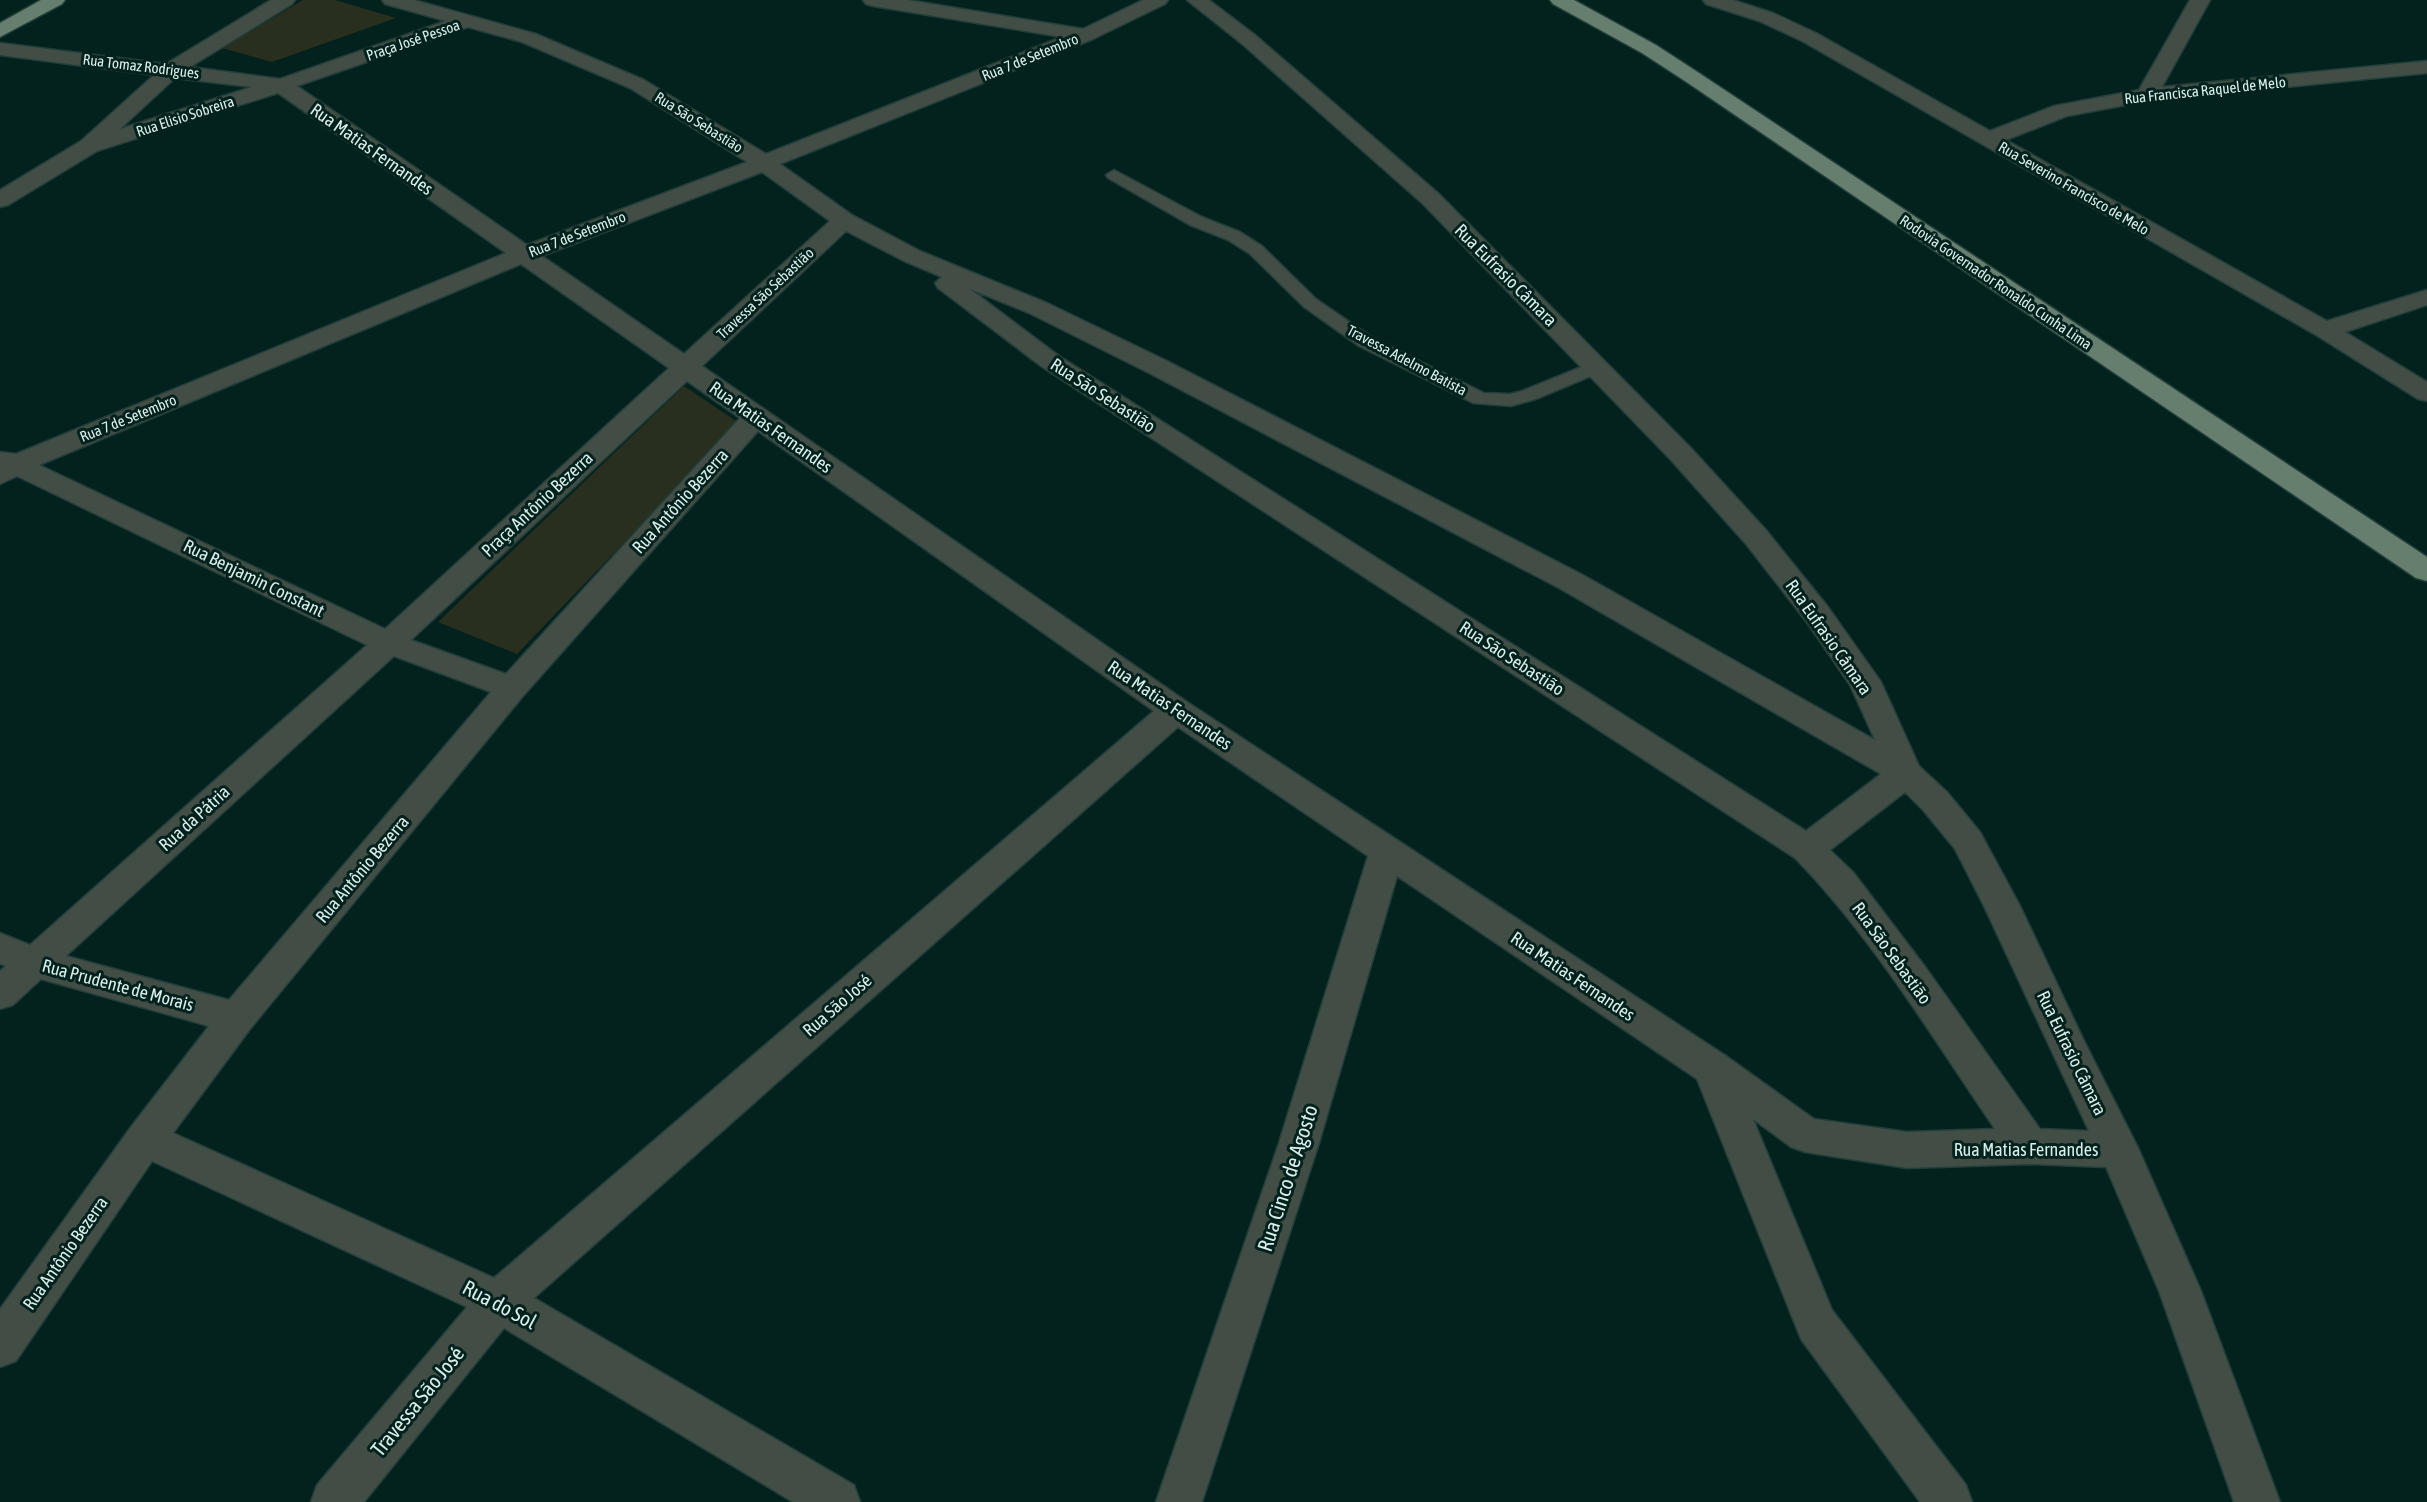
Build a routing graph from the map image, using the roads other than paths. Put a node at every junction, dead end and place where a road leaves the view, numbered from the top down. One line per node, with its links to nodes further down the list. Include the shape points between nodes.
1 (55, 0): 11 (main road)
2 (285, 0): 15 (street)
3 (392, 0): 10 (street, Praça José Pessoa)
4 (873, 0): 12 (street)
5 (1158, 0): 12 (street, Rua 7 de Setembro)
6 (1197, 0): 29 (street, Rua Eufrasio Câmara, via 1248,39 1431,200)
7 (1560, 0): 33 (main road, Rodovia Governador Ronaldo Cunha Lima, via 1692,77)
8 (1713, 0): 18 (street, Rua Severino Francisco de Melo, via 1766,17 1809,37)
9 (2200, 0): 17 (street)
10 (469, 20): 16 (street, Praça José Pessoa); 20 (street, Rua São Sebastião, via 529,38 637,84)
11 (0, 31)
12 (1086, 35): 20 (street, Rua 7 de Setembro)
13 (0, 49): 15 (street, Rua Tomaz Rodrigues)
14 (2427, 68): 17 (street, Rua Francisca Raquel de Melo)
15 (171, 70): 16 (street, Rua Tomaz Rodrigues); 19 (street, Rua Elisio Sobreira)
16 (281, 85): 19 (street, Rua Elisio Sobreira); 24 (street, Rua Matias Fernandes)
17 (2147, 95): 18 (street, Rua Francisca Raquel de Melo, via 2062,111)
18 (1989, 139): 27 (street, Rua Severino Francisco de Melo)
19 (89, 146): 22 (street, Rua Elisio Sobreira)
20 (764, 163): 23 (street, Rua São Sebastião); 24 (street, Rua 7 de Setembro)
21 (1114, 175): 29 (lane, Travessa Adelmo Batista, via 1256,250 1310,303 1366,342 1480,399 1520,398)
22 (0, 200)
23 (844, 220): 25 (street, Rua São Sebastião); 28 (street, Travessa São Sebastião)
24 (523, 255): 28 (street, Rua Matias Fernandes); 32 (street, Rua 7 de Setembro)
25 (912, 256): 37 (street, Rua São Sebastião, via 1038,308 1190,383 1570,581); 38 (street, Rua São Sebastião, via 1050,361)
26 (2427, 297): 27 (street)
27 (2325, 330): 30 (street, Rua Severino Francisco de Melo)
28 (686, 365): 31 (street, Rua Matias Fernandes); 34 (street, Praça Antônio Bezerra)
29 (1596, 367): 37 (street, Rua Eufrasio Câmara, via 1680,453 1818,614 1864,682)
30 (2427, 393)
31 (756, 417): 35 (street, Rua Antônio Bezerra); 36 (street, Rua Matias Fernandes)
32 (6, 465): 34 (street, Rua Benjamin Constant)
33 (2427, 571)
34 (389, 643): 35 (street, Rua Benjamin Constant); 41 (street, Rua da Pátria)
35 (512, 688): 43 (street, Rua Antônio Bezerra)
36 (1176, 710): 39 (street, Rua Matias Fernandes); 48 (street, Rua São José)
37 (1906, 773): 38 (street); 47 (street, Rua Eufrasio Câmara, via 1968,841)
38 (1808, 849): 46 (street, Rua São Sebastião, via 1846,890 1913,980)
39 (1387, 852): 44 (street, Rua Matias Fernandes); 52 (street, Rua Cinco de Agosto, via 1299,1143)
40 (0, 948): 41 (street, Rua Prudente de Morais)
41 (34, 962): 42 (street, Rua da Pátria); 43 (street, Rua Prudente de Morais)
42 (0, 994)
43 (237, 1018): 45 (street, Rua Antônio Bezerra)
44 (1712, 1068): 46 (street, Rua Matias Fernandes, via 1805,1135 1907,1150); 53 (street, via 1816,1324)
45 (145, 1139): 48 (street, Rua do Sol); 49 (street, Rua Antônio Bezerra)
46 (2029, 1146): 47 (street, Rua Matias Fernandes)
47 (2120, 1150): 54 (street, Rua Eufrasio Câmara, via 2180,1292)
48 (499, 1301): 50 (street, Travessa São José); 51 (street, Rua do Sol)
49 (0, 1346)
50 (334, 1502)
51 (837, 1502)
52 (1179, 1502)
53 (1949, 1502)
54 (2257, 1502)

